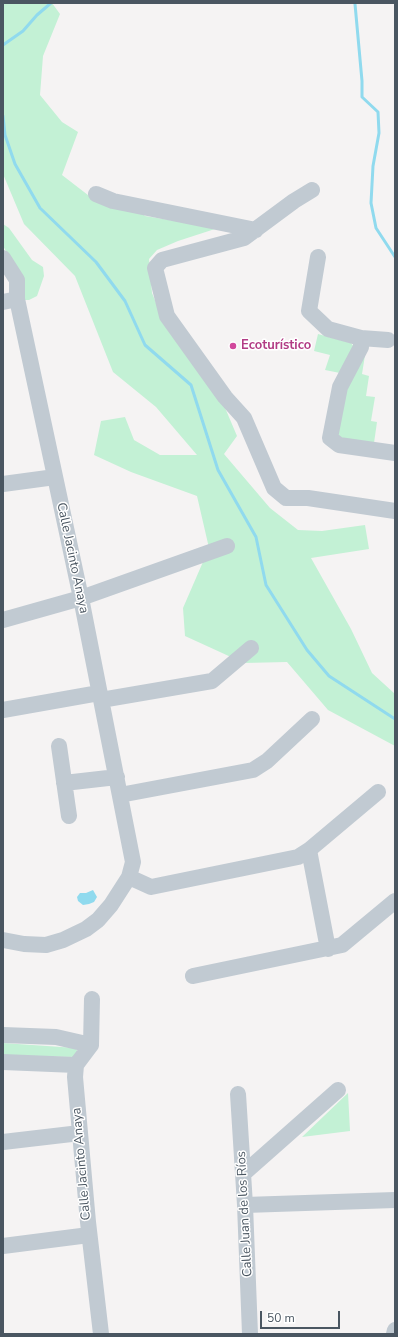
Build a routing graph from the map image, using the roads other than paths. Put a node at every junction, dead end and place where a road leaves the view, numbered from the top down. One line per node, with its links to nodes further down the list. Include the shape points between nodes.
1 (312, 190): 3 (street)
2 (96, 194): 3 (street, via 113,201)
3 (256, 230): 12 (street, via 244,238 162,260 155,268 166,316 225,397 244,418 274,488 286,498 308,498)
4 (318, 257): 7 (street, via 308,311 328,329)
5 (3, 258): 6 (street, Calle Jacinto Anaya, via 17,280)
6 (10, 300): 10 (street, Calle Jacinto Anaya)
7 (361, 338): 8 (street); 9 (street, via 361,346 340,387 330,438 339,445)
8 (388, 340)
9 (395, 453)
10 (55, 477): 11 (street); 14 (street, Calle Jacinto Anaya)
11 (3, 484)
12 (395, 511)
13 (227, 546): 14 (street)
14 (81, 598): 15 (street); 17 (street, Calle Jacinto Anaya)
15 (3, 620)
16 (251, 648): 17 (street, via 212,681)
17 (100, 697): 18 (street); 21 (street, Calle Jacinto Anaya)
18 (3, 710)
19 (312, 719): 24 (street, via 267,761 253,770)
20 (59, 746): 22 (street)
21 (117, 777): 22 (street); 24 (street, Calle Jacinto Anaya)
22 (64, 783): 25 (street)
23 (378, 792): 26 (street)
24 (120, 794): 27 (street, Calle Jacinto Anaya)
25 (69, 816)
26 (309, 850): 27 (street, via 298,857 151,887); 30 (street)
27 (131, 870): 29 (street, via 111,905 86,929 64,940 46,945)
28 (395, 901): 30 (street, via 342,945)
29 (3, 940)
30 (328, 949): 31 (street)
31 (193, 976)
32 (92, 999): 34 (street)
33 (3, 1035): 34 (street, via 56,1037)
34 (92, 1045): 36 (street)
35 (3, 1062): 36 (street)
36 (76, 1065): 39 (street, Calle Jacinto Anaya)
37 (338, 1090): 41 (street)
38 (238, 1094): 41 (street, Calle Juan de los Ríos)
39 (80, 1133): 40 (street); 44 (street, Calle Jacinto Anaya)
40 (3, 1142)
41 (243, 1174): 43 (street, Calle Juan de los Ríos)
42 (395, 1200): 43 (street)
43 (245, 1205): 48 (street, Calle Juan de los Ríos)
44 (89, 1235): 45 (street); 47 (street, Calle Jacinto Anaya)
45 (3, 1246)
46 (395, 1330): 49 (street)
47 (101, 1334)
48 (250, 1334)
49 (394, 1334)

